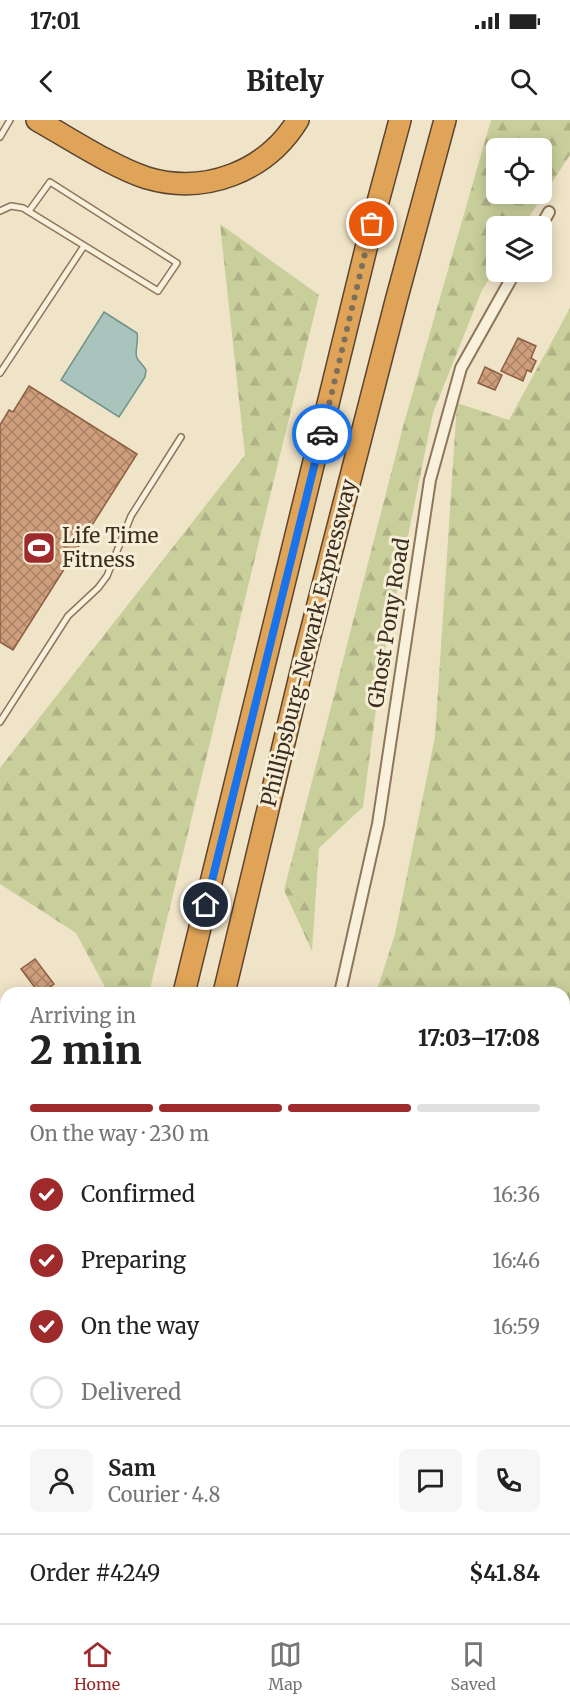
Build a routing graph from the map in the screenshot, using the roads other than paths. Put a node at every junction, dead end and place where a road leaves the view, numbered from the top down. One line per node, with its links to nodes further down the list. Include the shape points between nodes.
1 (10, 120): 6 (lane)
2 (37, 120): 3 (highway, via 144,177 190,184 235,175 257,164 291,132)
3 (298, 120)
4 (400, 120): 17 (highway, Phillipsburg-Newark Expressway)
5 (445, 120): 16 (highway, Phillipsburg-Newark Expressway, via 306,651)
6 (0, 137)
7 (0, 211): 8 (lane, via 18,206)
8 (29, 211): 11 (lane); 11 (lane, via 50,182 177,263 158,291)
9 (549, 212): 10 (street)
10 (547, 216)
11 (84, 246): 13 (lane)
12 (509, 282): 20 (street, Ghost Pony Road, via 461,368 430,480 378,824)
13 (0, 373)
14 (181, 437): 15 (lane, via 131,516 107,576 68,616)
15 (0, 722)
16 (240, 927): 18 (highway, Phillipsburg-Newark Expressway); 19 (highway)
17 (185, 987)
18 (225, 987)
19 (236, 987)
20 (341, 987)

